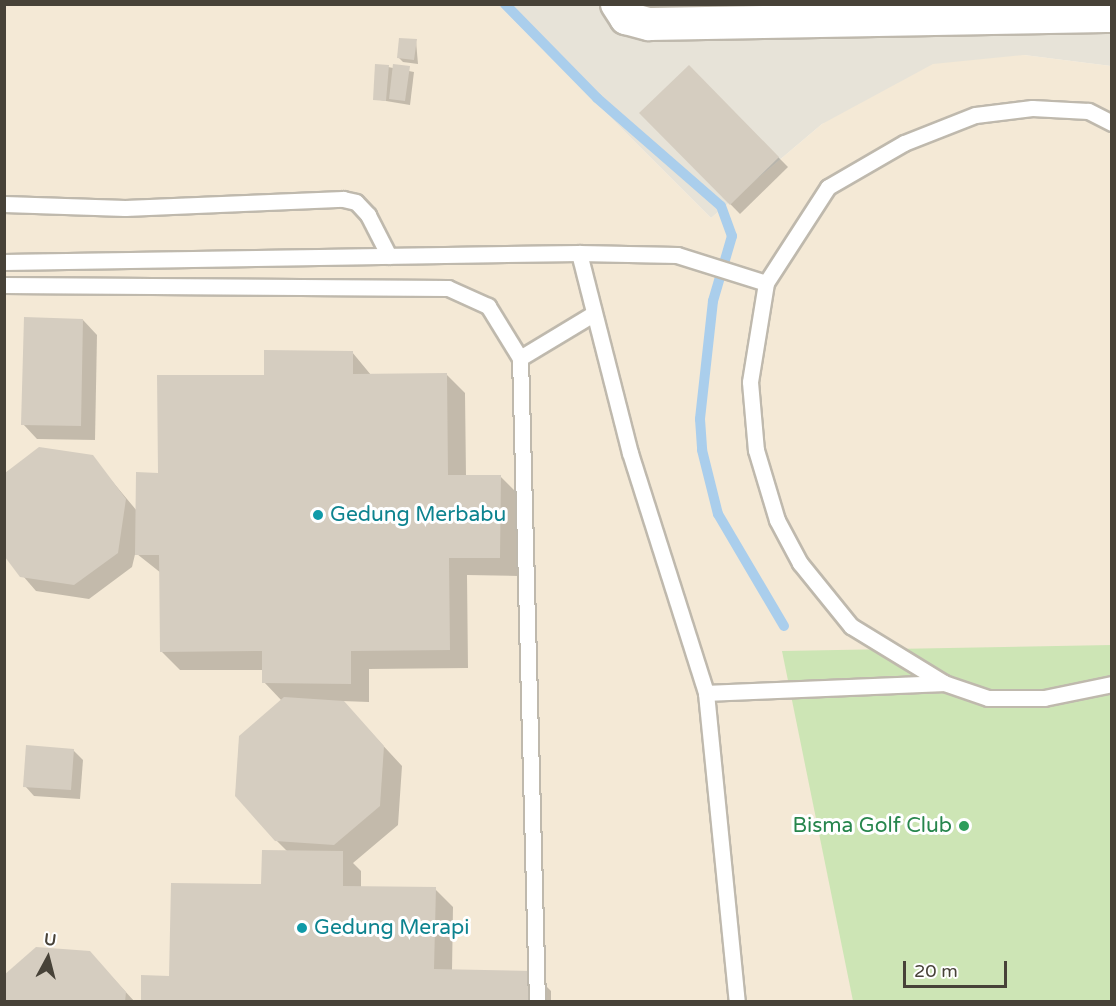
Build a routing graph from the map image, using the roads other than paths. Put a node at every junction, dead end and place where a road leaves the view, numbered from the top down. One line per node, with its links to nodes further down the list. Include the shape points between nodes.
1 (617, 4): 3 (street, via 626,18 649,24)
2 (1036, 10): 3 (street); 4 (street)
3 (977, 11)
4 (1112, 16)
5 (1112, 123): 10 (lane, via 1088,111 1032,108 975,115 904,142 828,187)
6 (4, 204): 8 (lane, via 125,208 343,199 356,202 368,216)
7 (579, 253): 8 (lane); 10 (lane, via 677,255 736,270); 12 (lane)
8 (389, 256): 9 (lane)
9 (4, 262)
10 (766, 283): 14 (lane, via 750,382 756,450 777,520 800,563 851,626)
11 (4, 285): 13 (lane, via 448,288 488,306)
12 (593, 314): 13 (lane); 16 (lane)
13 (520, 358): 17 (lane)
14 (944, 683): 15 (lane, via 988,698 1044,698); 16 (lane)
15 (1112, 684)
16 (706, 693): 18 (lane)
17 (537, 1002)
18 (737, 1002)

